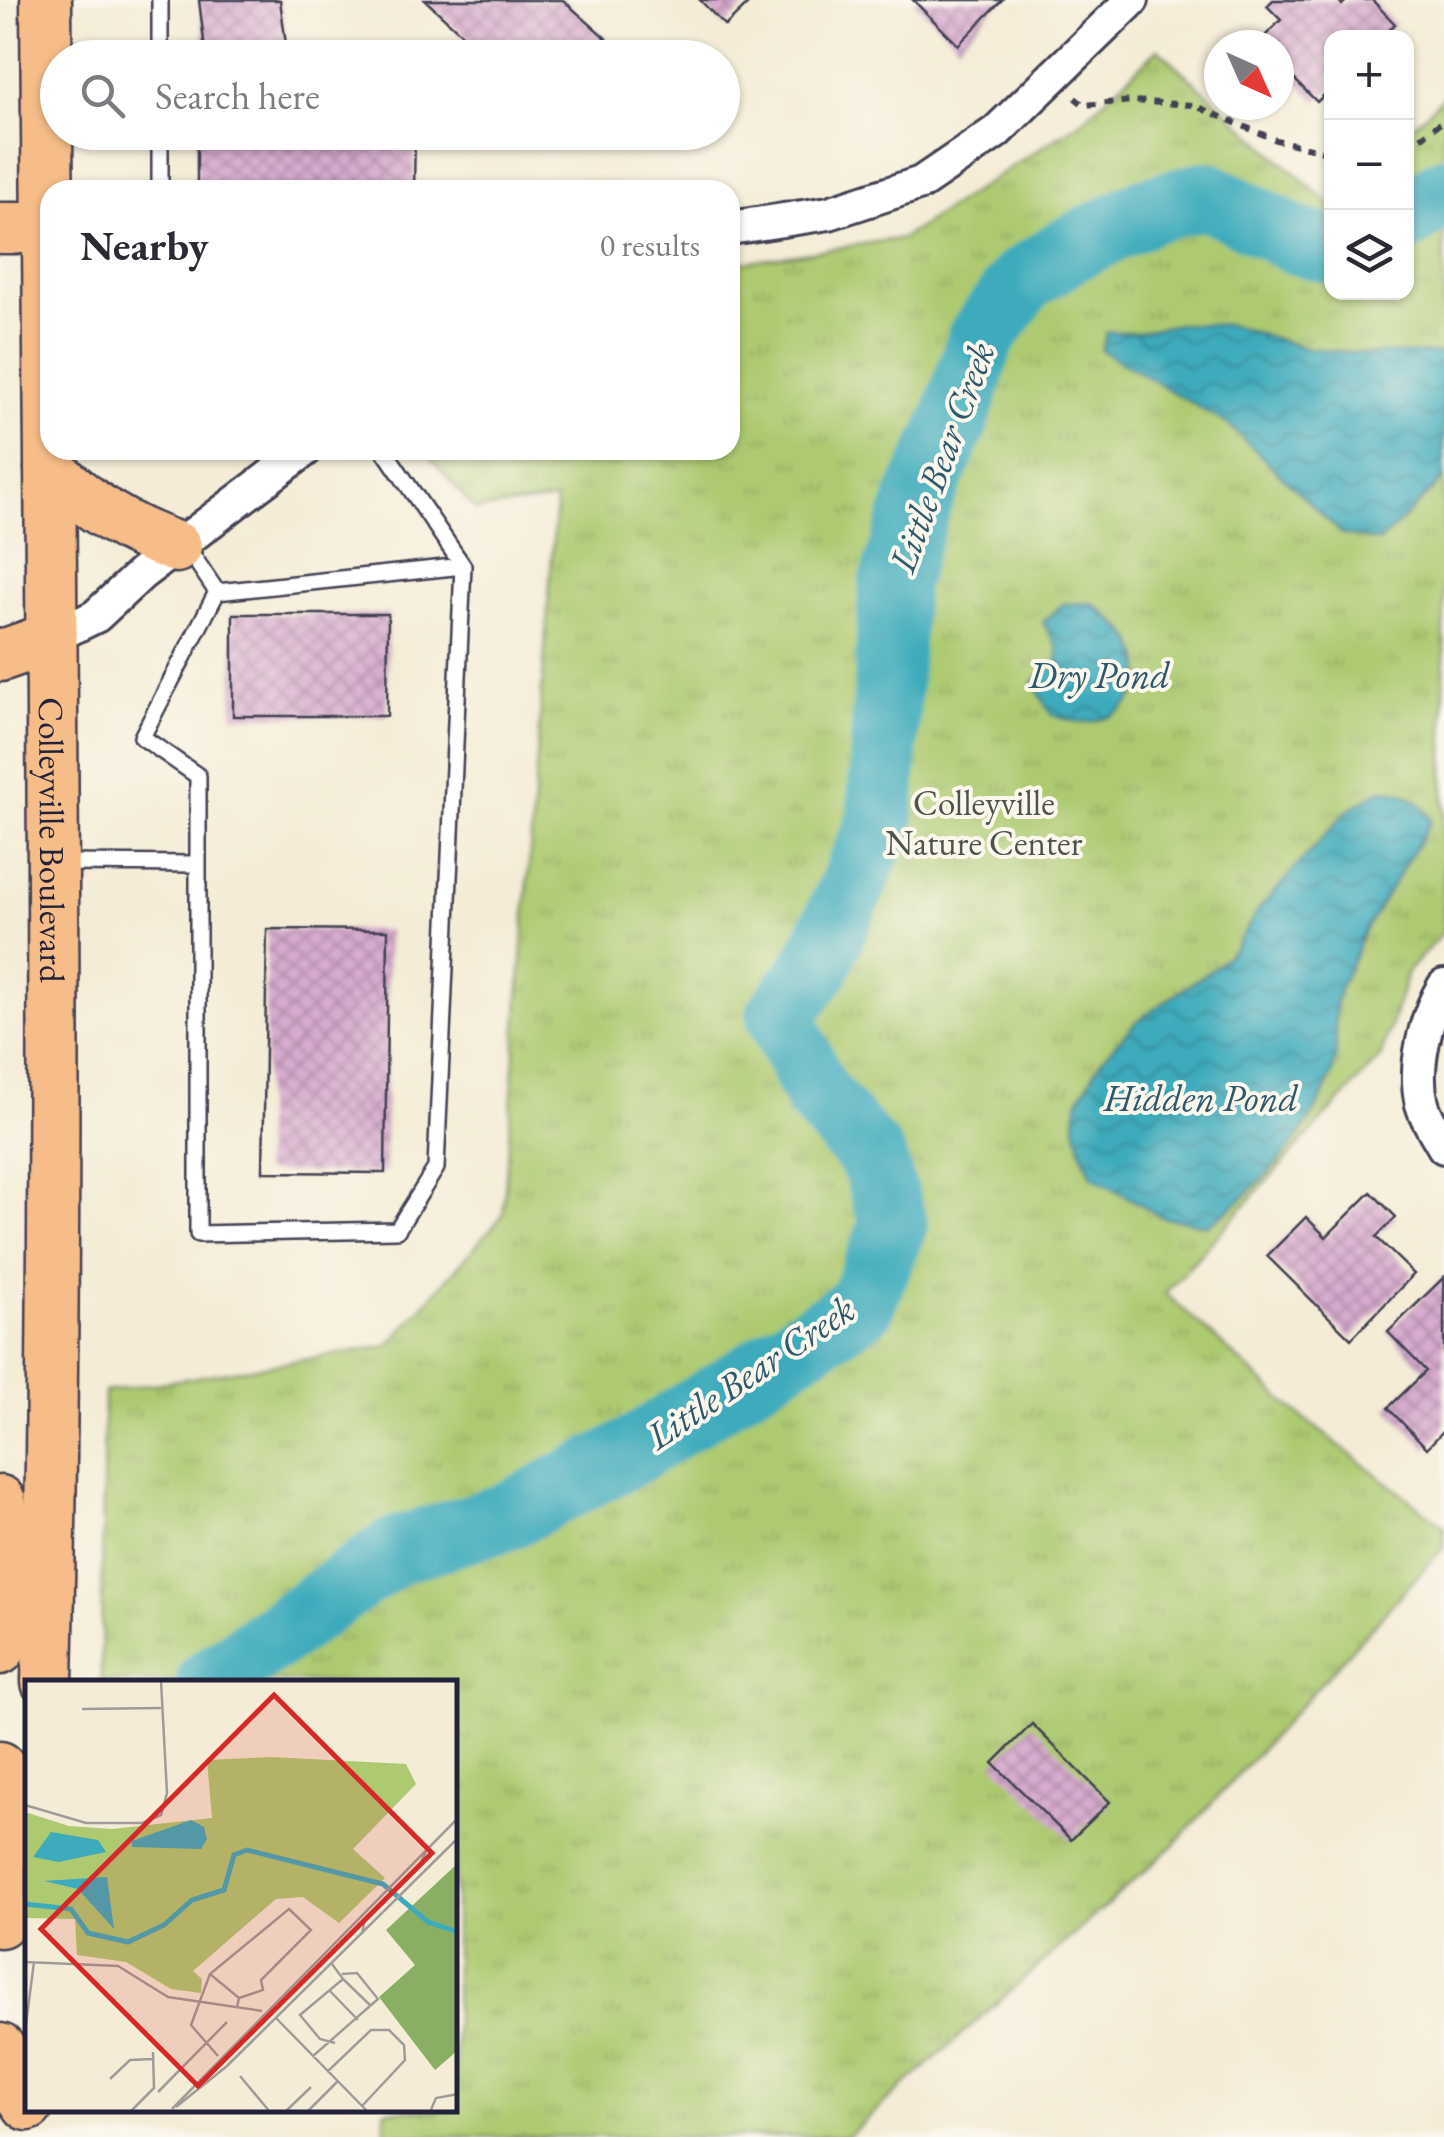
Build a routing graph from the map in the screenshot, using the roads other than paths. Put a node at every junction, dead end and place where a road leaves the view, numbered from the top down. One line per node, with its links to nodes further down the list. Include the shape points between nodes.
1 (46, 0): 4 (main road, Colleyville Boulevard)
2 (160, 0): 5 (lane)
3 (1132, 0): 9 (street, via 996,132 920,183 830,214)
4 (44, 40)
5 (160, 40)
6 (40, 105): 10 (main road, Colleyville Boulevard)
7 (160, 150): 8 (lane)
8 (160, 180)
9 (740, 227)
10 (33, 228): 11 (main road, Colleyville Boulevard)
11 (40, 327)
12 (49, 460): 15 (main road, Colleyville Boulevard)
13 (292, 460): 16 (street)
14 (391, 460): 17 (lane)
15 (50, 469): 16 (main road, via 118,523); 19 (main road, Colleyville Boulevard)
16 (180, 545): 18 (lane); 19 (street, via 96,616)
17 (463, 566): 18 (lane); 22 (lane, via 436,1168 397,1230 198,1234)
18 (217, 592): 22 (lane, via 142,738 198,776)
19 (52, 638): 20 (main road); 21 (main road, Colleyville Boulevard)
20 (0, 656)
21 (52, 863): 22 (lane); 25 (main road, Colleyville Boulevard)
22 (198, 864)
23 (1444, 986): 24 (street, via 1418,1072 1422,1106)
24 (1444, 1148)
25 (19, 1528): 26 (main road); 27 (main road, Colleyville Boulevard)
26 (0, 1649)
27 (47, 1680)
28 (0, 1767): 29 (main road)
29 (0, 1922)

